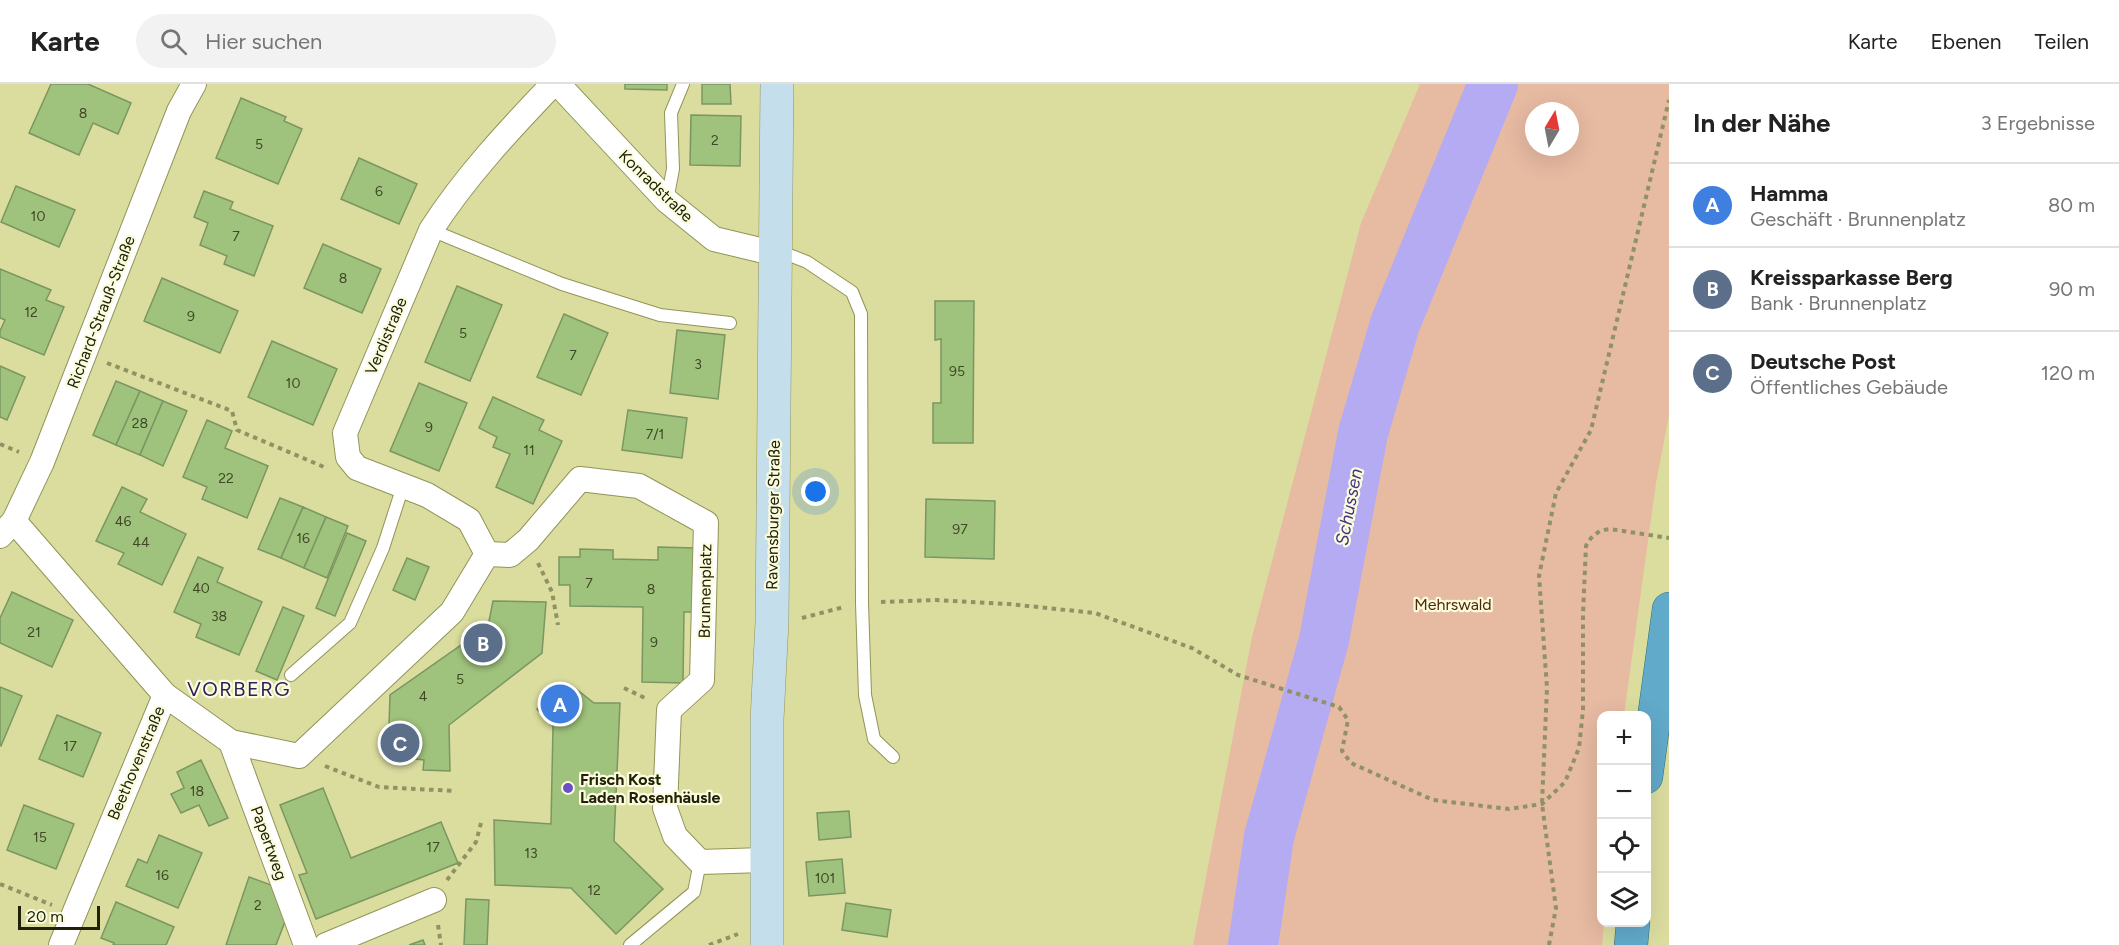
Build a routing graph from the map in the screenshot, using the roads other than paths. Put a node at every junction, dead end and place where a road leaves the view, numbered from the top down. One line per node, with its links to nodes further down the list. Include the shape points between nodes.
1 (194, 84): 11 (street, Richard-Strauß-Straße, via 179,111 42,462)
2 (553, 84): 7 (street, Verdistraße, via 502,137)
3 (558, 84): 6 (street, Konradstraße)
4 (683, 84): 6 (lane, via 670,113 673,169)
5 (777, 84): 8 (main road, Ravensburger Straße)
6 (667, 201): 8 (street, Konradstraße, via 714,239)
7 (431, 230): 9 (lane, via 561,284 660,315); 10 (street, Verdistraße, via 345,433 348,457 357,468)
8 (775, 250): 17 (lane, via 807,262 852,292 861,314 861,603 865,695 874,739); 19 (main road, Ravensburger Straße)
9 (730, 323)
10 (402, 486): 12 (street, via 427,495 469,520); 14 (lane, via 383,548 350,623)
11 (7, 529): 15 (street, Beethovenstraße)
12 (487, 554): 16 (street, via 452,612 299,756); 20 (street, Brunnenplatz, via 510,555 528,540 580,479 639,486 706,524 702,680 669,710 665,808 675,836)
13 (1669, 609): 18 (highway)
14 (291, 675)
15 (165, 695): 16 (street); 24 (street, Beethovenstraße)
16 (231, 742): 25 (street, Papertweg)
17 (893, 757)
18 (1649, 765)
19 (766, 860): 20 (street); 23 (main road, Ravensburger Straße)
20 (700, 862): 27 (lane, via 694,892)
21 (434, 900): 26 (street)
22 (1633, 927): 28 (highway)
23 (754, 939)
24 (61, 945)
25 (306, 945)
26 (326, 945)
27 (630, 945)
28 (1631, 945)

